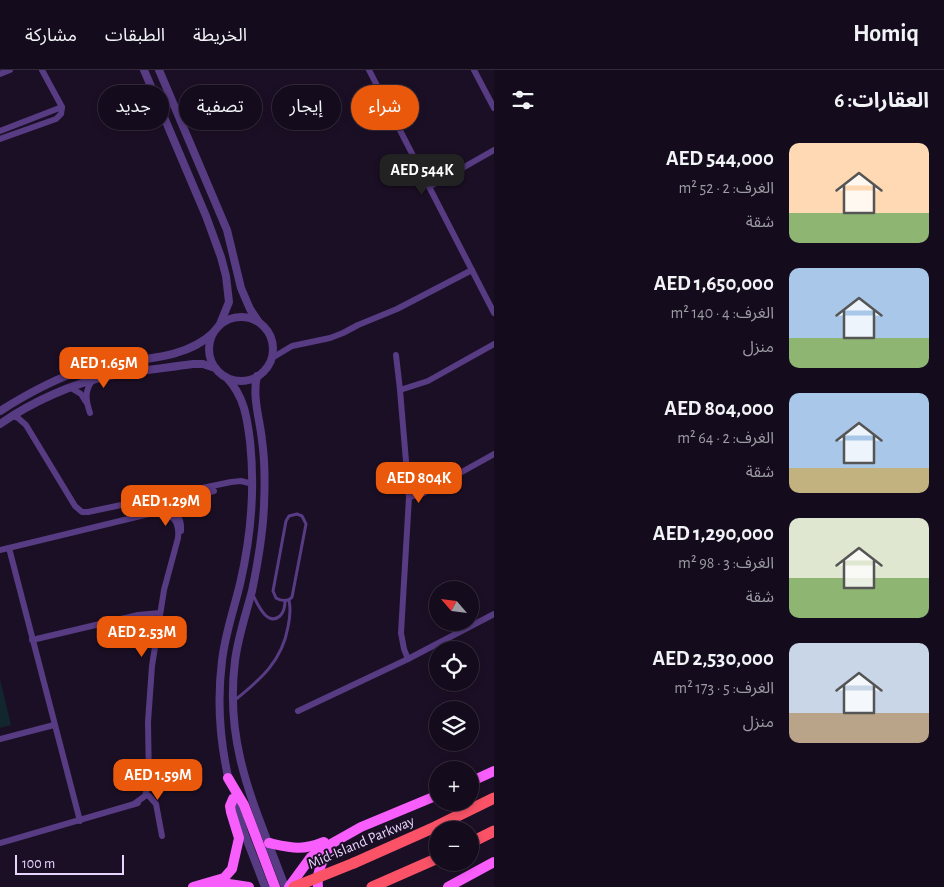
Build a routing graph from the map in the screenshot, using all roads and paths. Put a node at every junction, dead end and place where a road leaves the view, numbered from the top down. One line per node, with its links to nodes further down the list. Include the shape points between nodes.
1 (10, 70): 7 (street)
2 (42, 70): 8 (street)
3 (144, 70): 17 (street, via 224,266 229,302)
4 (159, 70): 16 (street, via 227,230 240,288)
5 (369, 70): 13 (street)
6 (474, 70): 9 (street)
7 (0, 74)
8 (62, 107): 10 (street); 11 (street, via 56,118)
9 (494, 108)
10 (0, 130)
11 (0, 139)
12 (494, 150): 13 (street)
13 (429, 187): 14 (street)
14 (472, 270): 15 (street); 21 (street, via 343,334 292,346)
15 (494, 313)
16 (258, 321): 17 (street, via 241,316); 21 (street, via 271,336)
17 (220, 324): 18 (street)
18 (213, 333): 22 (street, via 209,349); 29 (street, via 183,352 107,364 63,377)
19 (494, 344): 27 (street, via 428,381)
20 (396, 355): 27 (street)
21 (272, 358): 23 (street)
22 (215, 368): 24 (street); 25 (street, via 193,364)
23 (257, 376): 24 (street, via 241,381); 34 (street)
24 (227, 378): 35 (street, via 244,404)
25 (93, 380): 26 (street); 28 (street, via 87,392)
26 (71, 388): 28 (street); 31 (street)
27 (400, 390): 37 (street)
28 (87, 403): 30 (street)
29 (0, 411)
30 (90, 413)
31 (12, 416): 32 (street); 35 (street, via 26,424 75,506 82,512 231,482)
32 (0, 424)
33 (494, 454): 37 (street, via 424,493)
34 (264, 481): 35 (street); 41 (street, via 262,531)
35 (253, 483): 52 (street, via 245,562 220,676 221,723)
36 (214, 491): 38 (street, via 189,500)
37 (408, 497): 46 (street, via 401,632)
38 (177, 518): 39 (street, via 168,510 160,510); 43 (street, via 177,543)
39 (9, 548): 40 (street); 45 (street)
40 (0, 550)
41 (251, 592): 42 (lane, via 269,618 280,615); 47 (street, via 237,646)
42 (287, 600): 42 (lane, via 292,595 306,524 304,518 297,514 292,514 286,521 274,591 276,598); 47 (lane, via 290,617 280,655)
43 (160, 614): 45 (street, via 138,615); 54 (street, via 149,703)
44 (494, 614): 46 (street)
45 (32, 640): 49 (street)
46 (408, 659): 48 (street)
47 (233, 702): 66 (street, via 240,762)
48 (298, 711)
49 (54, 725): 50 (street); 60 (street)
50 (0, 739)
51 (494, 772): 53 (main road)
52 (228, 778): 57 (street); 73 (main road, via 244,805)
53 (479, 778)
54 (149, 779): 55 (street, via 151,789); 59 (street, via 145,796)
55 (148, 796): 59 (street); 62 (street, via 156,804)
56 (494, 798): 75 (highway, Mid-Island Parkway, bridge, via 435,827)
57 (233, 799): 69 (main road, via 230,809 239,838 232,869 224,878); 72 (street)
58 (429, 799): 64 (main road, via 379,818)
59 (134, 804): 60 (street)
60 (80, 821): 65 (street)
61 (494, 831): 63 (highway)
62 (162, 836)
63 (479, 838)
64 (337, 841): 66 (main road, via 332,838 302,849); 74 (main road, via 311,856); 76 (main road, via 320,865)
65 (0, 843)
66 (269, 843): 74 (street)
67 (429, 862): 77 (highway)
68 (494, 862): 78 (main road)
69 (192, 887)
70 (211, 887): 71 (main road, via 229,884)
71 (249, 887)
72 (265, 887)
73 (275, 887)
74 (287, 887)
75 (294, 887)
76 (318, 887)
77 (372, 887)
78 (448, 887)

